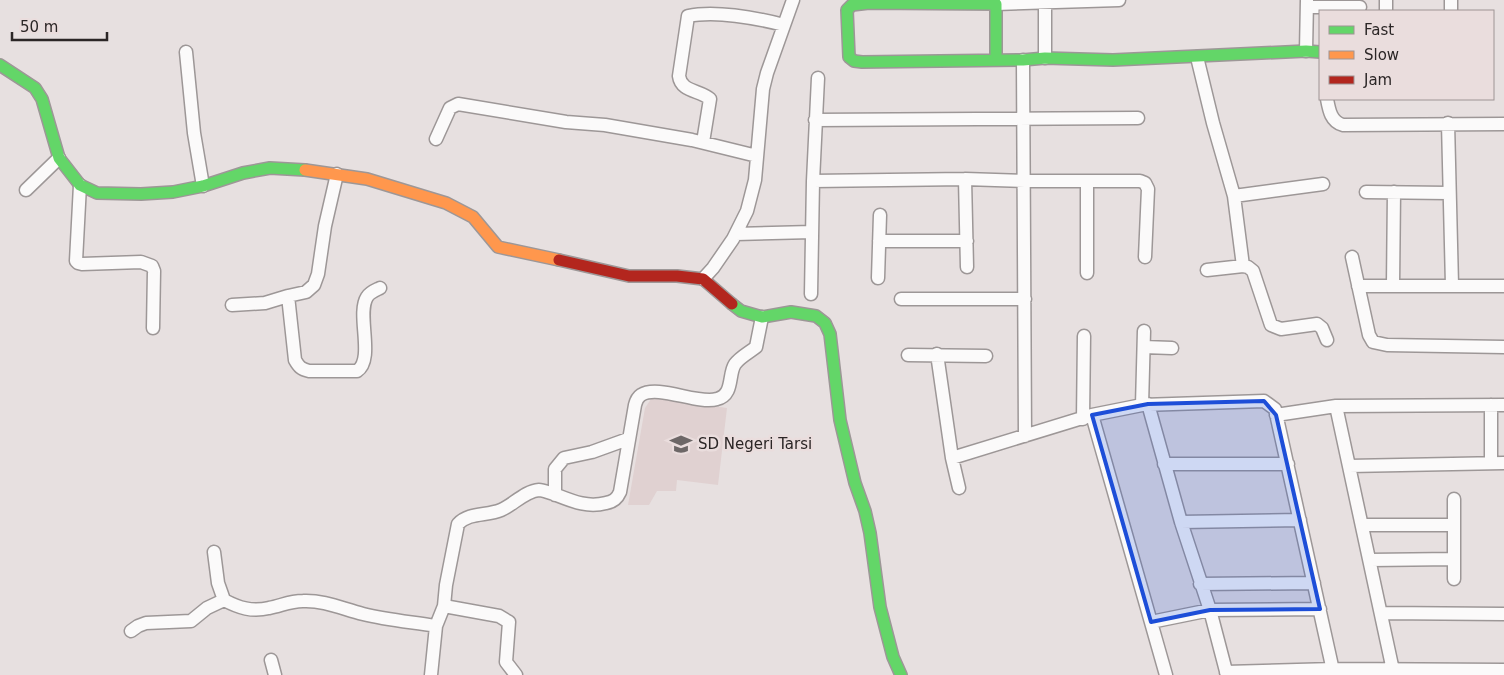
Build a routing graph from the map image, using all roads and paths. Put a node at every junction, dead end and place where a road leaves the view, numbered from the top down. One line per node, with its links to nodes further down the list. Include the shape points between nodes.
1 (793, 0): 8 (street)
2 (1119, 0): 4 (street)
3 (996, 4): 4 (street); 14 (street); 14 (street, via 869,3 852,5 847,10 848,52 854,62)
4 (1045, 4): 13 (street)
5 (1308, 4): 7 (street); 9 (street)
6 (1360, 7): 7 (street)
7 (1332, 9)
8 (784, 24): 25 (street, via 722,15 688,16 679,76 684,87 710,99); 26 (street, via 763,89)
9 (1306, 51): 11 (street); 12 (street)
10 (186, 52): 35 (street)
11 (1319, 52)
12 (1197, 57): 13 (street); 40 (street)
13 (1046, 58): 15 (street)
14 (996, 60): 15 (street)
15 (1023, 60): 19 (street)
16 (0, 65): 27 (street, via 35,88 42,99)
17 (818, 78): 21 (street)
18 (1327, 100): 22 (street, via 1329,112 1335,121 1343,125)
19 (1023, 118): 20 (street); 21 (street); 31 (street)
20 (1138, 118)
21 (815, 120): 30 (street)
22 (1448, 123): 23 (street); 39 (street)
23 (1504, 124)
24 (436, 139): 25 (street, via 450,108 458,104)
25 (703, 142): 26 (street)
26 (756, 156): 43 (street, via 755,180 747,211)
27 (59, 158): 34 (street); 36 (street)
28 (337, 174): 35 (street, via 270,168); 53 (street, via 367,179 463,211 473,216 498,247 629,276); 60 (street, via 314,285 306,292)
29 (965, 178): 30 (street); 31 (street); 45 (street)
30 (813, 181): 42 (street)
31 (1024, 181): 32 (street); 62 (street)
32 (1087, 182): 46 (street, via 1145,183); 51 (street)
33 (1324, 184): 40 (street)
34 (80, 185): 35 (street, via 96,193 112,194 173,192); 65 (street, via 76,261 82,264 141,262 152,266)
35 (203, 186)
36 (26, 190)
37 (1366, 192): 38 (street)
38 (1394, 192): 39 (street); 54 (street)
39 (1448, 193): 55 (street)
40 (1234, 196): 48 (street)
41 (880, 216): 44 (street)
42 (812, 232): 43 (street); 59 (street)
43 (736, 234): 53 (street)
44 (879, 241): 45 (street); 52 (street)
45 (967, 241): 49 (street)
46 (1145, 257)
47 (1352, 257): 56 (street)
48 (1243, 266): 50 (street); 68 (street, via 1253,271 1271,325 1281,329 1317,324)
49 (967, 267)
50 (1207, 270)
51 (1087, 273)
52 (878, 278)
53 (703, 279): 64 (street, via 741,311)
54 (1393, 285): 55 (street); 56 (street)
55 (1452, 285): 57 (street)
56 (1358, 286): 70 (street, via 1372,342)
57 (1504, 286)
58 (380, 288): 60 (street, via 366,298 364,360 361,368 356,370 309,371 298,366)
59 (811, 294)
60 (288, 296): 63 (street, via 265,303)
61 (901, 299): 62 (street)
62 (1025, 299): 80 (street)
63 (232, 305)
64 (762, 317): 81 (street, via 756,347 735,364 727,392 718,400 664,393 639,396 634,405); 119 (street, via 791,312 816,316 825,323 830,334 840,420 870,533 880,606)
65 (153, 328)
66 (1144, 332): 69 (street)
67 (1084, 336): 79 (street)
68 (1327, 340)
69 (1144, 347): 71 (street); 75 (street)
70 (1504, 347)
71 (1172, 348)
72 (937, 354): 73 (street); 74 (street); 82 (street)
73 (908, 355)
74 (986, 356)
75 (1145, 405): 78 (street, via 1264,401 1275,409); 79 (street); 85 (street)
76 (1498, 405): 77 (street); 83 (street)
77 (1336, 406): 78 (street); 87 (street)
78 (1276, 415): 86 (street)
79 (1088, 417): 80 (street); 107 (street)
80 (1025, 436): 82 (street)
81 (628, 439): 89 (street, via 564,458 555,469); 89 (street, via 620,492 616,499 599,505 586,505)
82 (952, 458): 88 (street)
83 (1491, 463): 84 (street); 87 (street)
84 (1504, 463)
85 (1164, 464): 86 (street); 92 (street)
86 (1288, 464): 91 (street)
87 (1350, 466): 93 (street)
88 (959, 488)
89 (555, 495): 102 (street, via 534,491 502,510 461,520 456,528)
90 (1454, 499): 94 (street)
91 (1300, 520): 92 (street); 99 (street)
92 (1180, 522): 100 (street)
93 (1362, 525): 94 (street); 97 (street)
94 (1454, 525): 96 (street)
95 (214, 552): 101 (street)
96 (1454, 559): 97 (street); 98 (street)
97 (1370, 560): 105 (street)
98 (1454, 579)
99 (1314, 583): 100 (street); 103 (street)
100 (1200, 584): 104 (street)
101 (224, 600): 108 (street, via 256,610 305,601); 109 (street, via 191,621 146,623)
102 (444, 606): 108 (street); 118 (street, via 499,616 509,622 506,662)
103 (1320, 609): 104 (street); 112 (street)
104 (1210, 610): 107 (street); 115 (street)
105 (1382, 613): 106 (street); 114 (street)
106 (1504, 614)
107 (1151, 622): 120 (street)
108 (436, 626): 117 (street)
109 (131, 631)
110 (270, 660): 116 (street)
111 (1504, 670): 113 (street)
112 (1334, 672): 114 (street); 115 (street)
113 (1453, 672): 114 (street)
114 (1394, 673)
115 (1226, 674)
116 (275, 675)
117 (432, 675)
118 (516, 675)
119 (901, 675)
120 (1166, 675)

